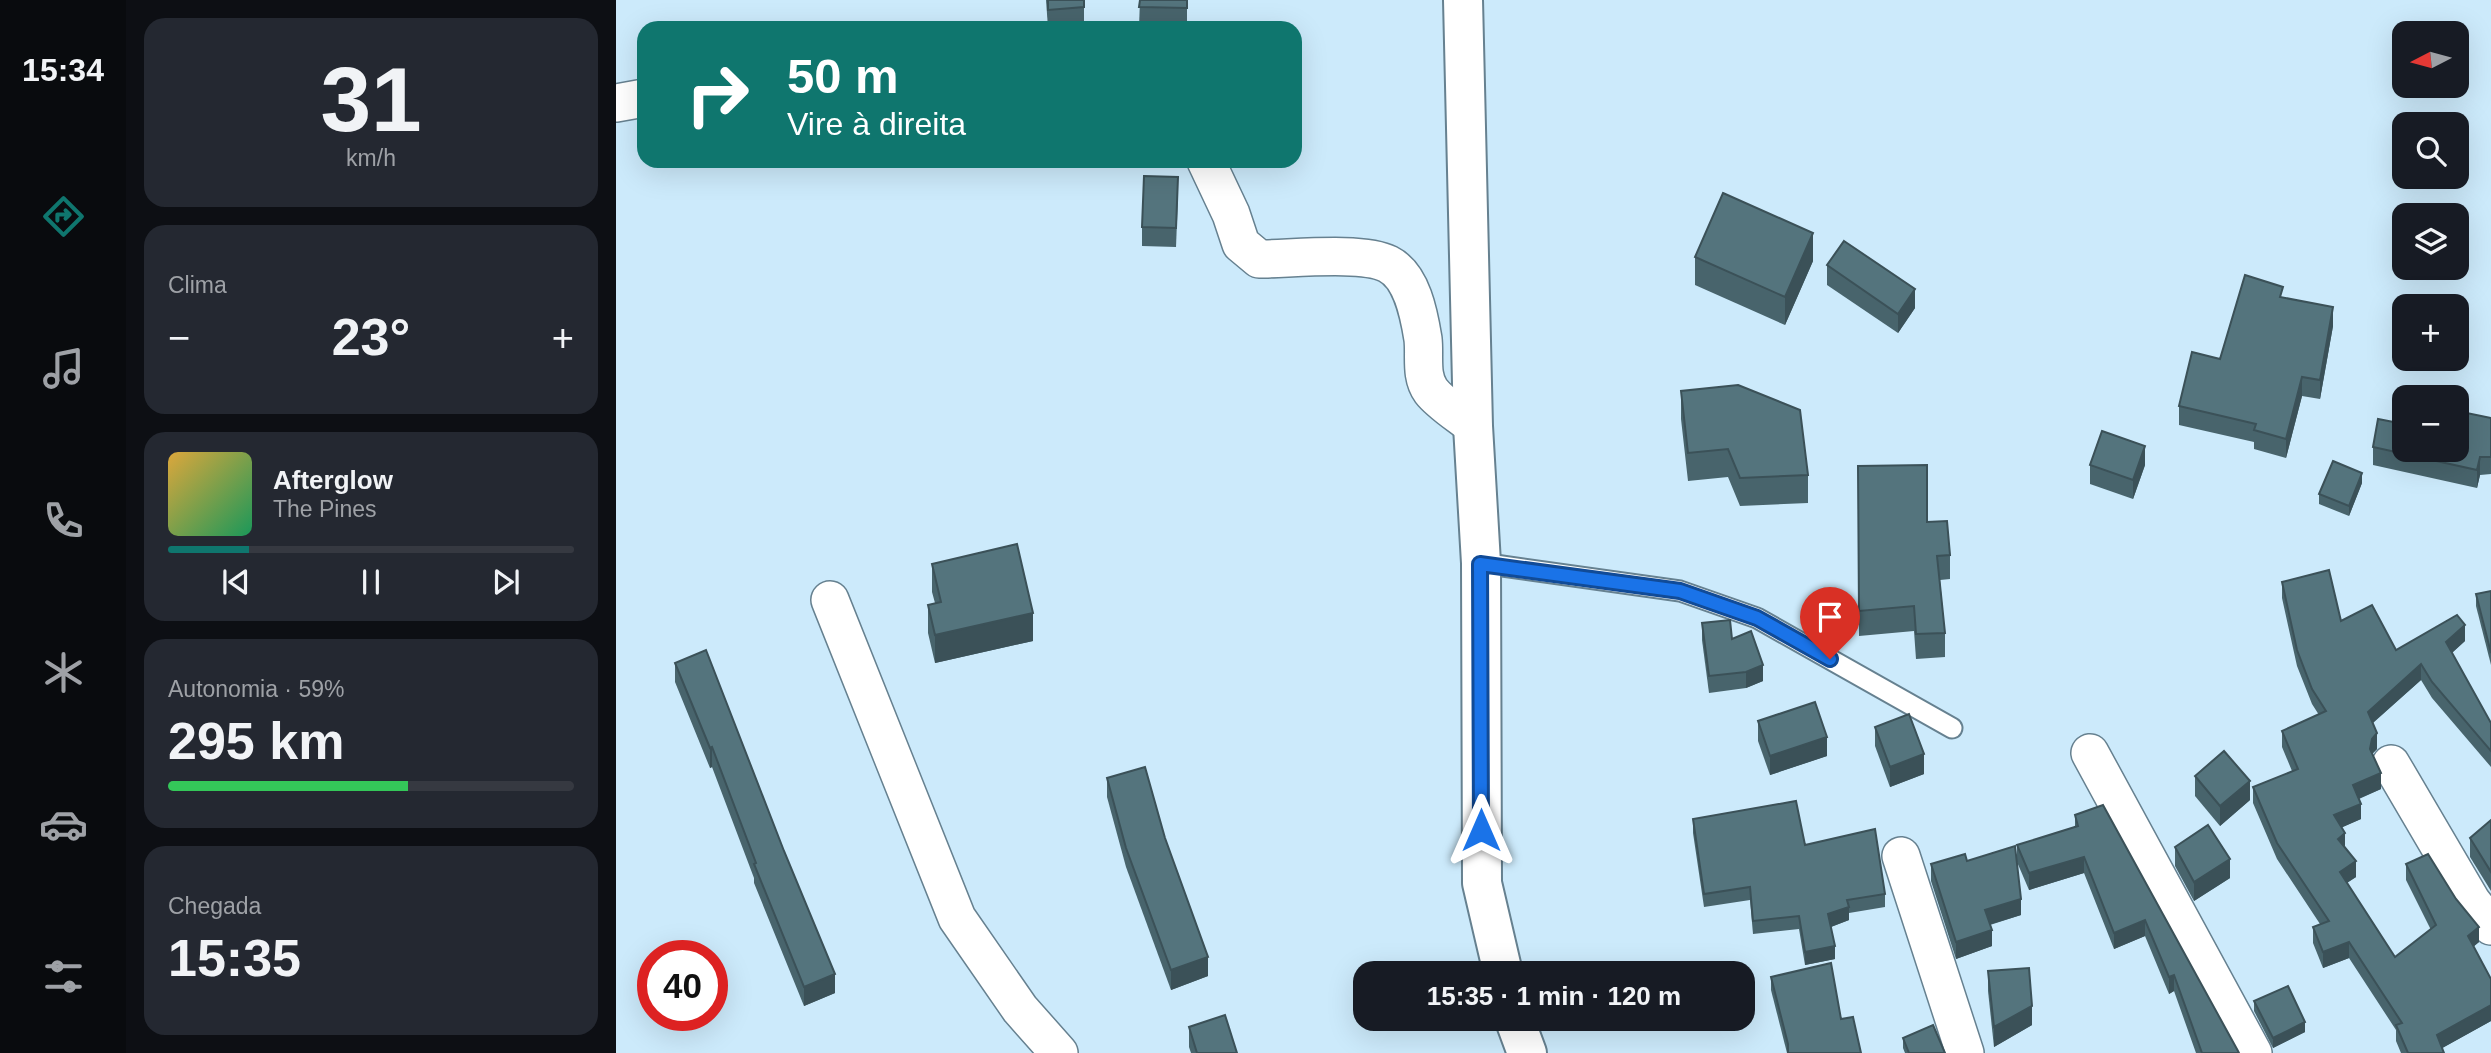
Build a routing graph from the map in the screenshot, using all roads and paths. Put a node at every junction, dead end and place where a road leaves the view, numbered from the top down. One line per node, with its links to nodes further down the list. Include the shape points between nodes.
1 (1463, 0): 5 (street)
2 (637, 99): 3 (street)
3 (616, 103)
4 (1209, 168): 5 (street, via 1241,244 1259,259 1354,257 1387,263 1404,276 1415,303 1423,340 1423,370 1431,391)
5 (1473, 426): 6 (street)
6 (1480, 564): 8 (lane, via 1680,591 1757,618); 13 (street, via 1482,883)
7 (830, 600): 15 (street, via 957,918 1020,1009)
8 (1952, 728)
9 (2090, 753): 18 (street)
10 (2391, 764): 12 (street, via 2472,902)
11 (1901, 856): 17 (street)
12 (2491, 926)
13 (1500, 961)
14 (1519, 1031): 16 (street)
15 (1059, 1053)
16 (1527, 1053)
17 (1965, 1053)
18 (2253, 1053)

